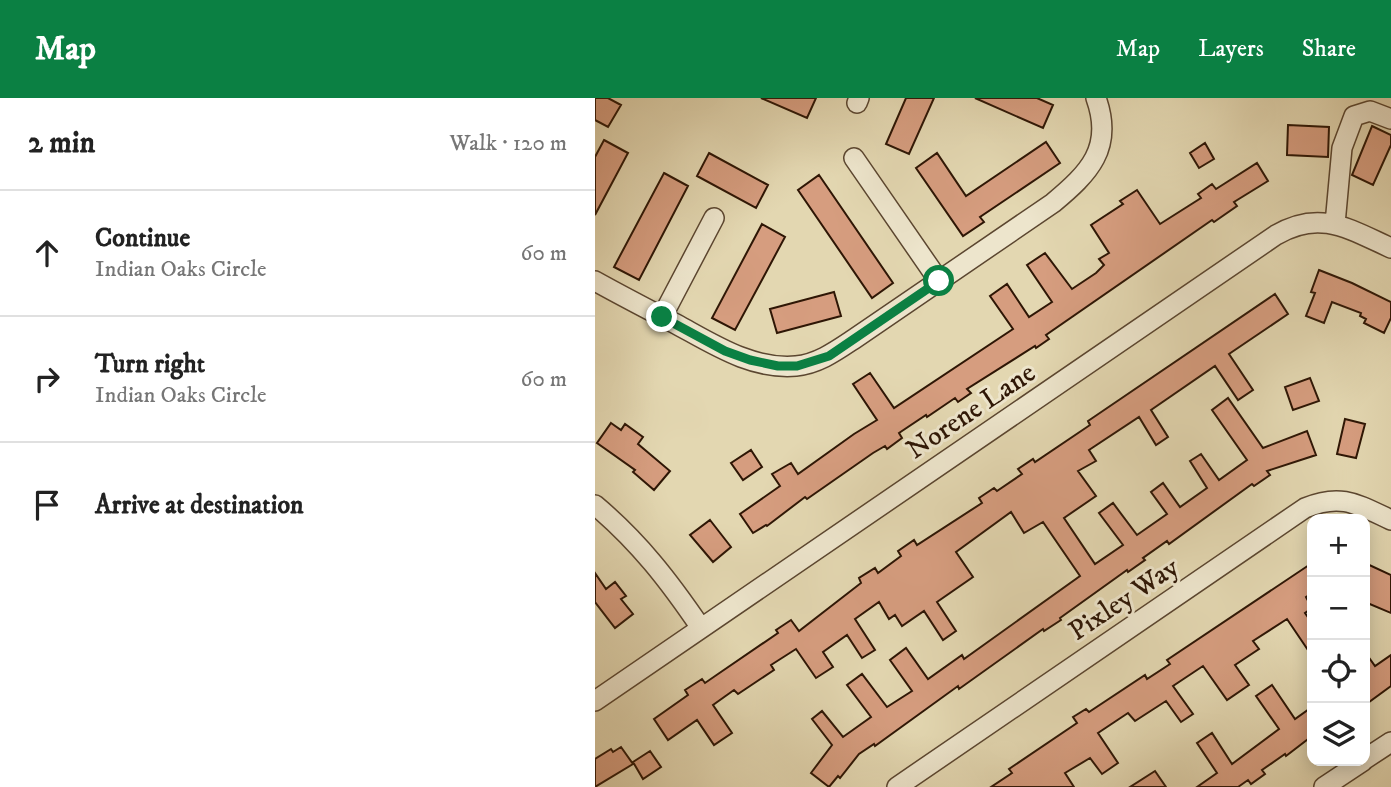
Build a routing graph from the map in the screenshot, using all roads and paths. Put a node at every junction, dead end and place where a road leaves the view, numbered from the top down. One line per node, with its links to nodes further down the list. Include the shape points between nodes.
1 (1096, 98): 8 (street, via 1102,129 1098,150 1080,181)
2 (1391, 119): 5 (street, via 1370,111 1354,116 1342,148)
3 (854, 158): 8 (street)
4 (714, 218): 9 (street)
5 (1335, 224): 6 (street, Norene Lane); 12 (street, Norene Lane, via 1303,223 1276,235)
6 (1391, 248)
7 (595, 281): 9 (street)
8 (939, 281): 9 (street, via 829,356 797,366 778,366 725,351)
9 (662, 317)
10 (595, 505): 12 (street, via 654,562)
11 (1391, 520): 17 (street, Pixley Way, via 1342,500 1305,508)
12 (701, 628): 13 (street, Norene Lane)
13 (595, 701)
14 (1391, 741): 15 (street)
15 (1370, 756)
16 (1355, 766): 18 (street)
17 (897, 787)
18 (1324, 787)

